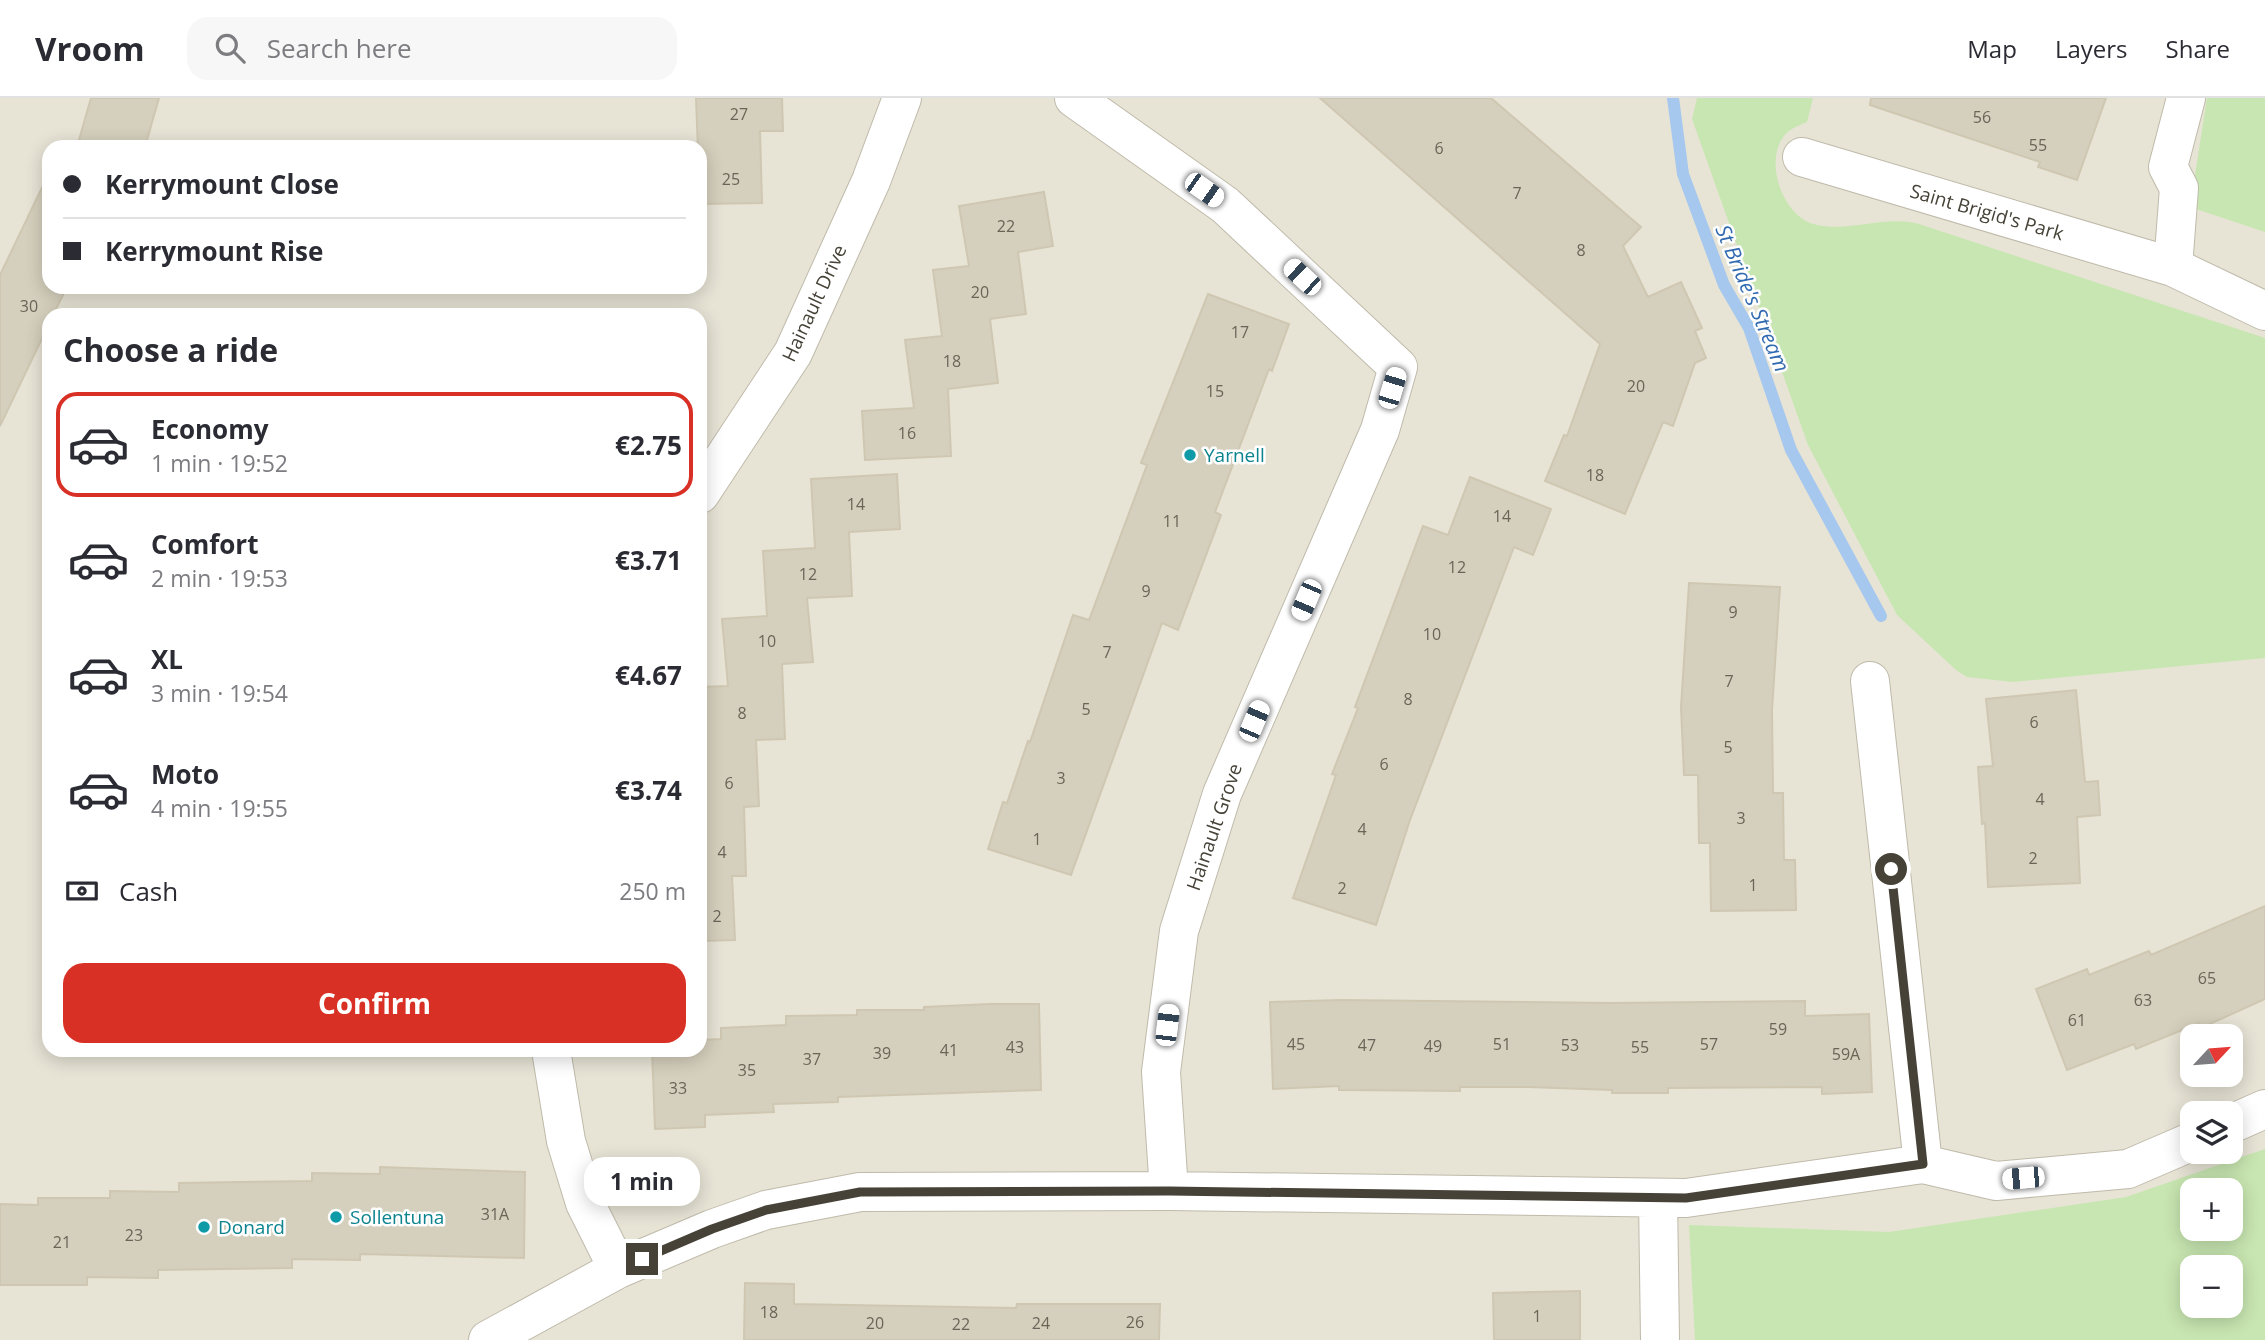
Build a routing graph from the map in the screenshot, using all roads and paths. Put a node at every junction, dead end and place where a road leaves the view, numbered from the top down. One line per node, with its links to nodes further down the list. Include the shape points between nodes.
1 (902, 98): 7 (street, Hainault Drive, via 871,181 793,353)
2 (1074, 98): 14 (street, Hainault Grove, via 1225,205 1398,367 1380,430 1222,794 1179,931 1161,1072)
3 (2186, 98): 5 (street, via 2168,167 2179,188)
4 (1802, 157): 5 (street, Saint Brigid's Park)
5 (2173, 267): 6 (street, Saint Brigid's Park)
6 (2265, 311)
7 (707, 483)
8 (1870, 681): 13 (street)
9 (552, 1057): 16 (street, via 566,1141 585,1203)
10 (2265, 1109): 11 (street)
11 (2243, 1119)
12 (2180, 1147): 13 (street, via 2129,1169 1996,1181)
13 (1923, 1164): 15 (street, via 1686,1198)
14 (1169, 1191): 15 (street); 16 (street, via 860,1192 766,1210)
15 (1658, 1198): 18 (street)
16 (618, 1269): 17 (street)
17 (488, 1340)
18 (1660, 1340)

